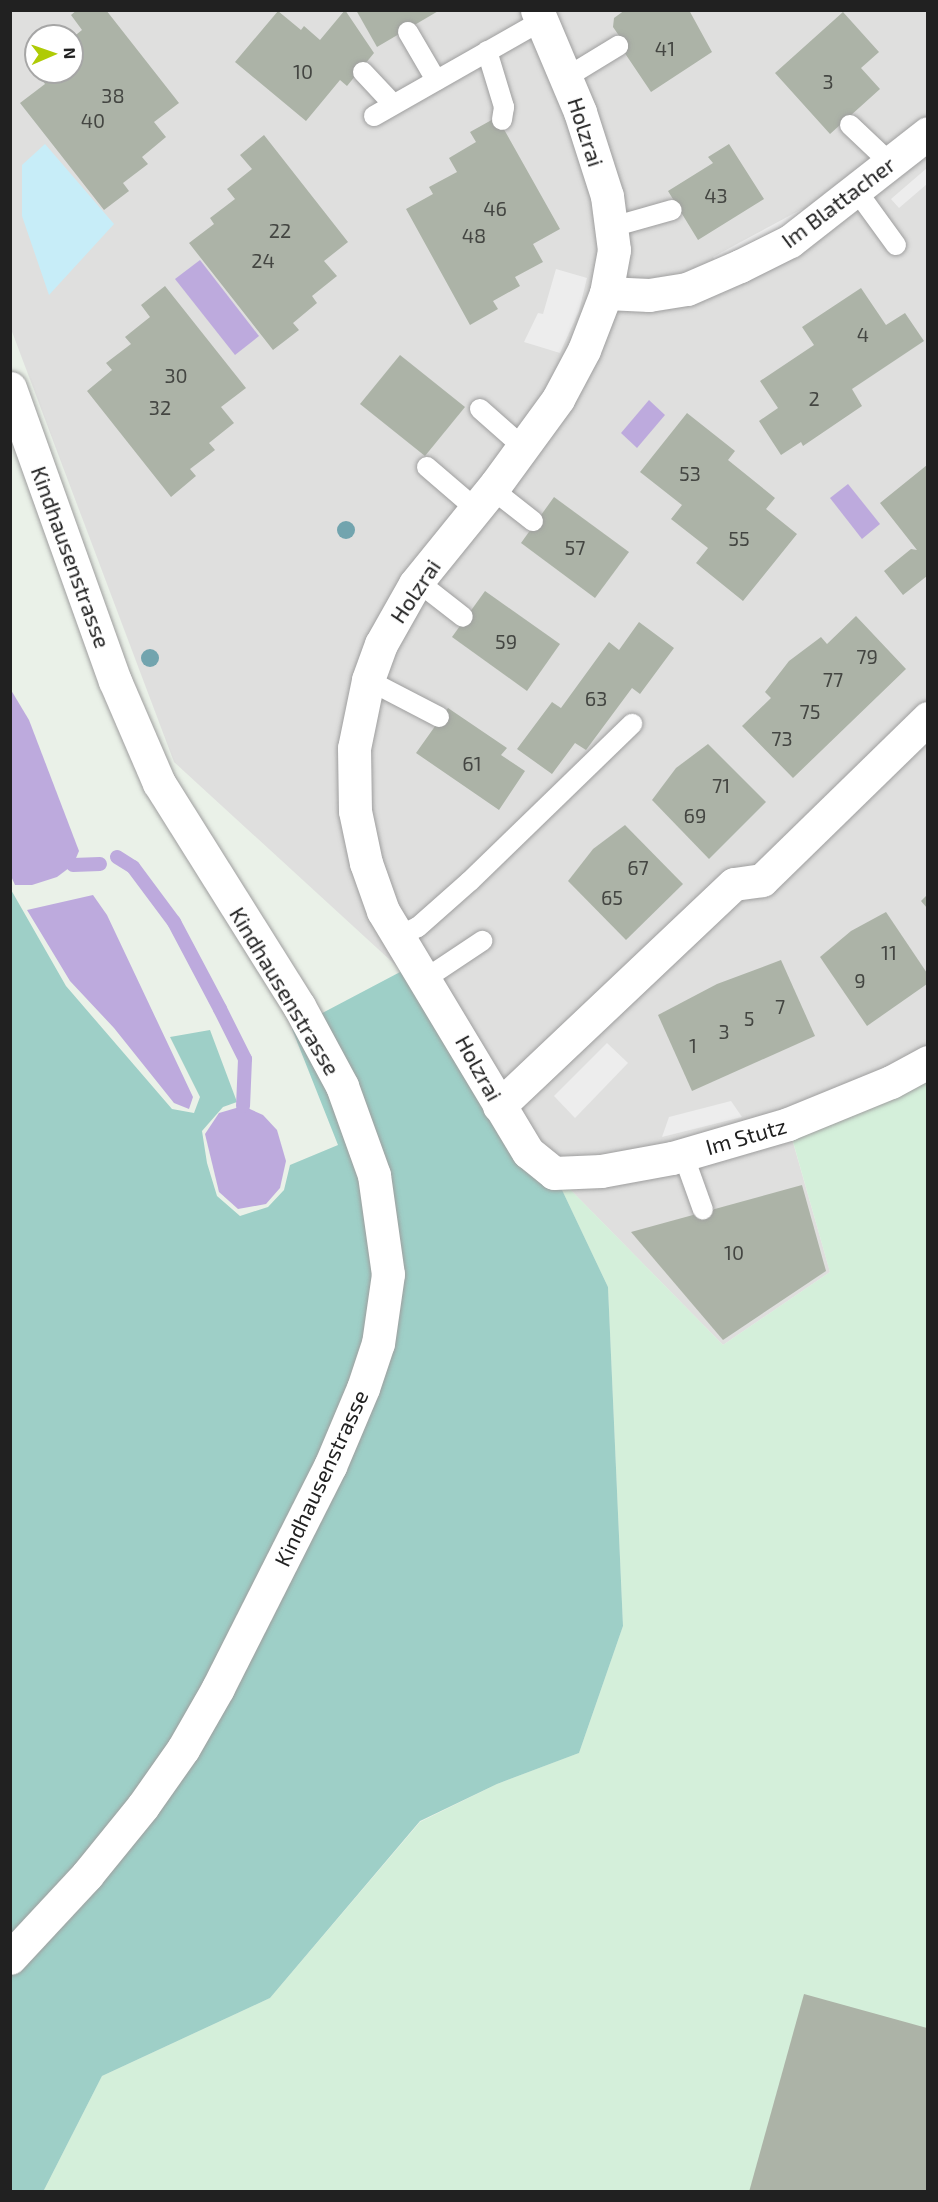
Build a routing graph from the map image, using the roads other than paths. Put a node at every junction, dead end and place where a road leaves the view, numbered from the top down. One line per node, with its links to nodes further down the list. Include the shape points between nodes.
1 (540, 15): 4 (lane); 6 (street, Holzrai)
2 (408, 32): 7 (lane)
3 (618, 46): 6 (lane)
4 (487, 51): 7 (lane); 10 (lane, via 504,107)
5 (363, 72): 8 (lane)
6 (567, 77): 16 (street, Holzrai, via 607,196)
7 (436, 80): 8 (lane)
8 (393, 104): 9 (lane)
9 (374, 116)
10 (502, 120)
11 (850, 125): 13 (lane)
12 (927, 133): 13 (street, Im Blattacher)
13 (890, 163): 14 (street, Im Blattacher)
14 (856, 190): 17 (lane); 18 (street, Im Blattacher, via 790,241 687,289 649,295)
15 (672, 210): 16 (lane)
16 (612, 227): 18 (street, Holzrai, via 614,250)
17 (896, 244)
18 (606, 293): 21 (street, Holzrai, via 558,399)
19 (10, 388): 39 (street, Kindhausenstrasse, via 144,752 182,825 299,1006 342,1086 374,1175 388,1274 378,1343 363,1388 321,1486 218,1688 183,1749 143,1806 87,1875)
20 (480, 409): 21 (lane)
21 (523, 447): 23 (street, Holzrai)
22 (427, 467): 23 (lane)
23 (484, 499): 24 (lane); 25 (street, Holzrai)
24 (533, 521)
25 (417, 581): 26 (lane); 27 (street, Holzrai, via 381,644)
26 (463, 617)
27 (368, 680): 28 (lane); 31 (street, Holzrai, via 354,748 355,811 366,863 383,911)
28 (439, 717)
29 (927, 718): 35 (street, via 762,880 734,884)
30 (632, 724): 31 (lane, via 470,881 418,927)
31 (398, 937): 33 (street, Holzrai)
32 (482, 941): 33 (lane)
33 (425, 979): 35 (street, Holzrai)
34 (927, 1062): 36 (street, Im Stutz, via 891,1082 788,1125)
35 (499, 1106): 37 (street, Holzrai, via 528,1152)
36 (683, 1154): 37 (street, Im Stutz, via 601,1171); 38 (lane)
37 (554, 1173)
38 (702, 1210)
39 (10, 1958)

